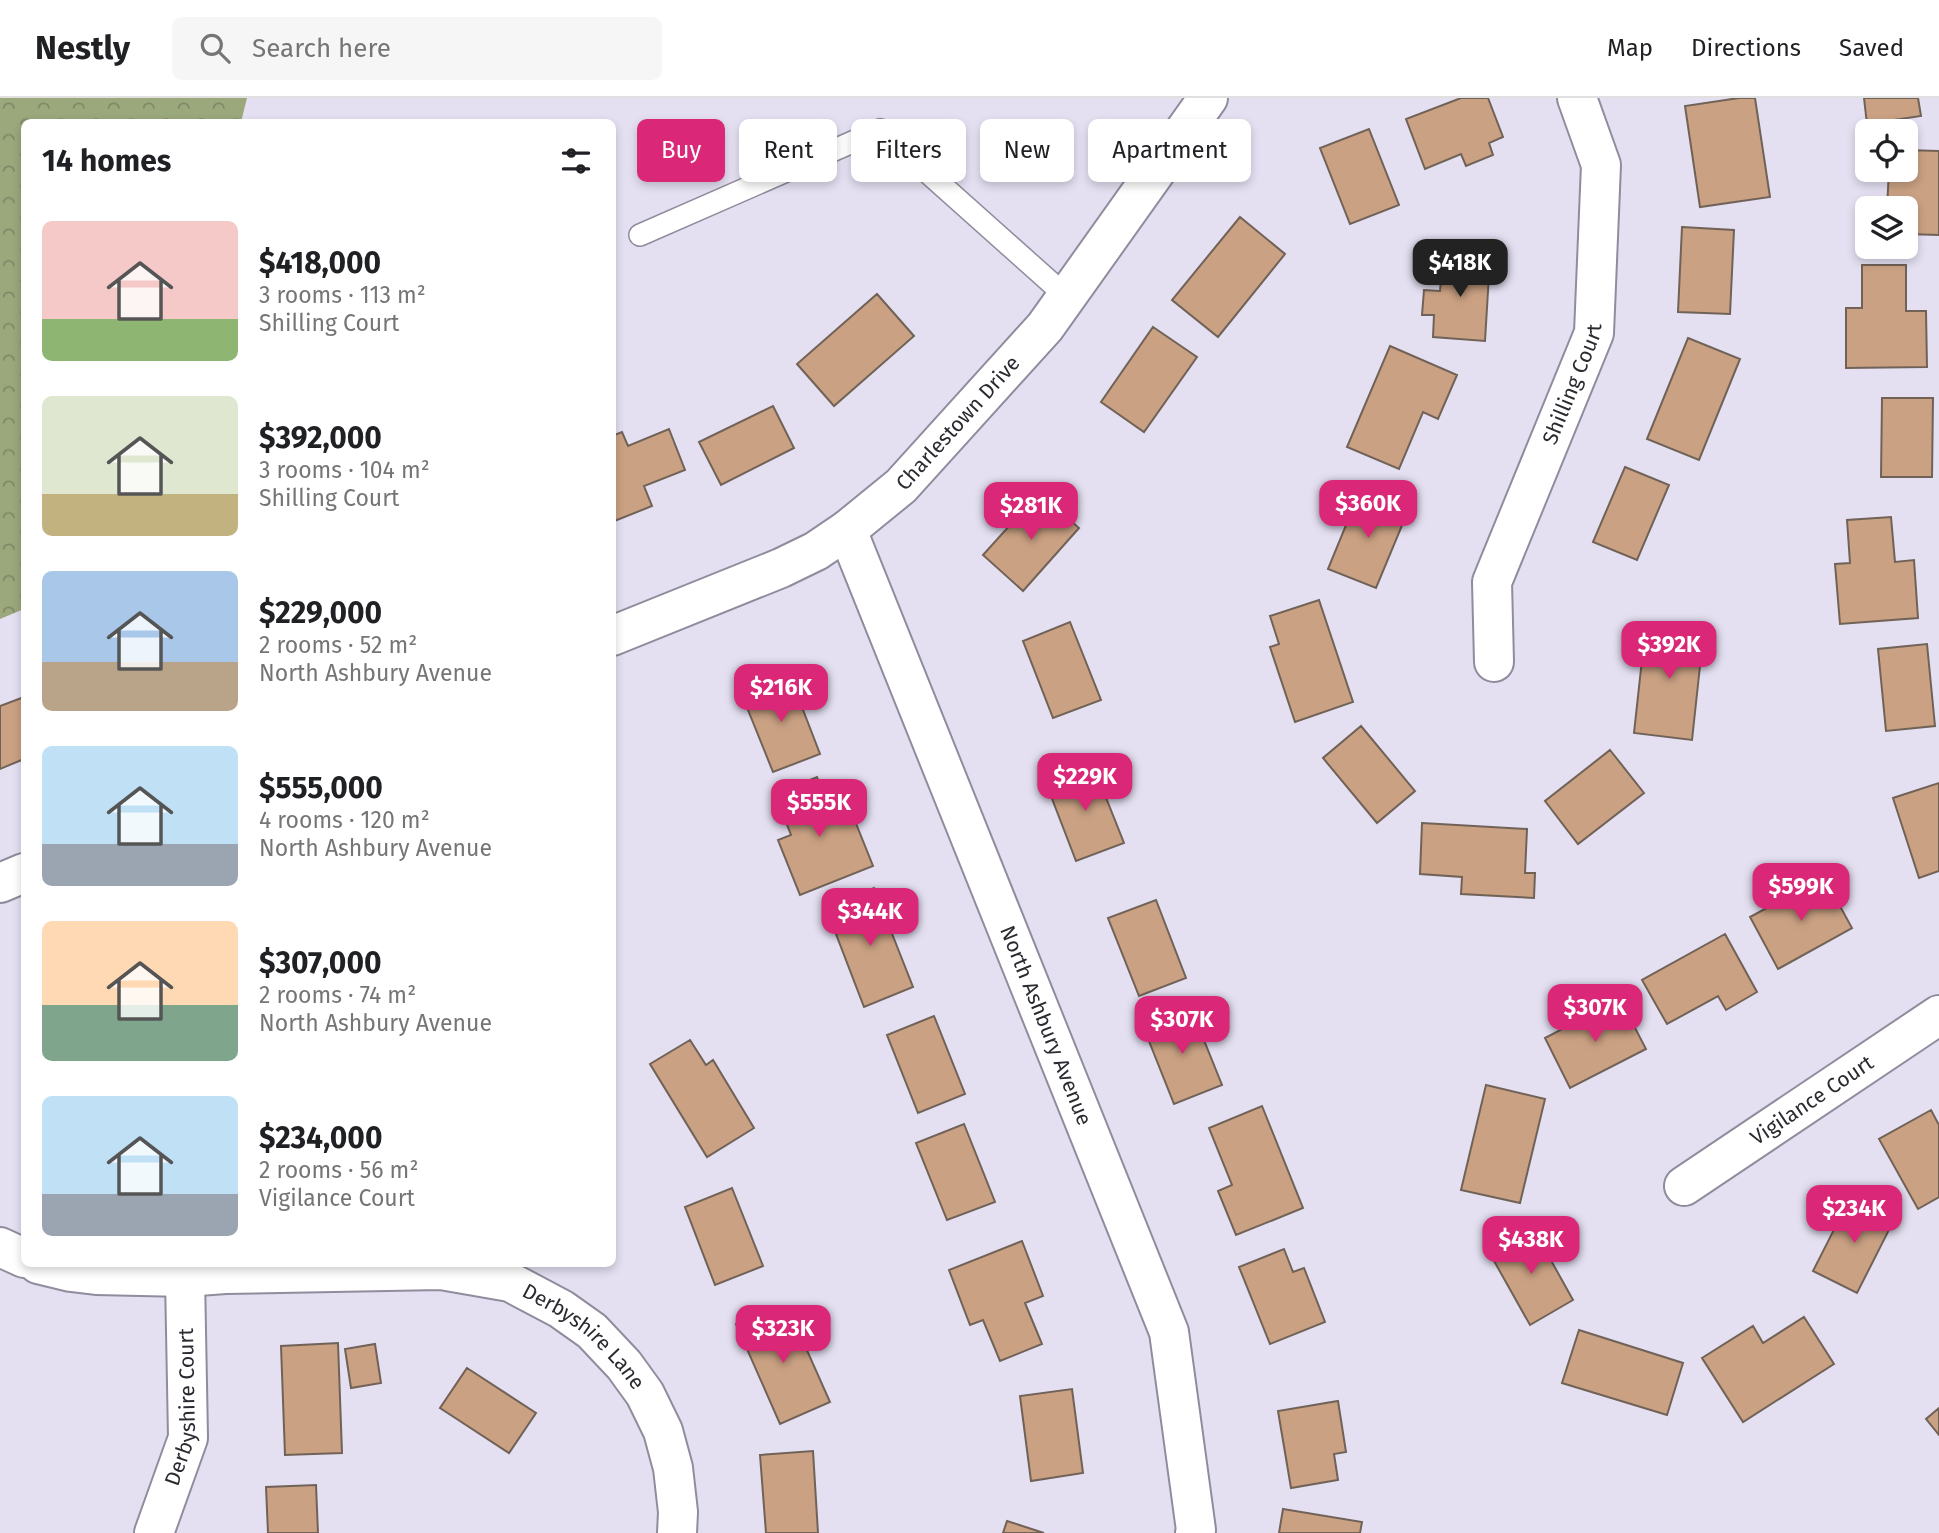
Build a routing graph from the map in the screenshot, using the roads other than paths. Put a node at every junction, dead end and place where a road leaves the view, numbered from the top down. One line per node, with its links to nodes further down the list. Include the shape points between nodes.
1 (1208, 98): 4 (street, Charlestown Drive)
2 (1577, 98): 7 (street, Shilling Court, via 1601,165 1594,333 1492,582)
3 (640, 235): 4 (lane, via 880,130)
4 (1067, 297): 5 (street, Charlestown Drive, via 901,486)
5 (848, 530): 6 (street, Charlestown Drive, via 781,568); 19 (street, North Ashbury Avenue, via 1170,1332)
6 (616, 634)
7 (1494, 662)
8 (21, 874): 9 (street)
9 (0, 883)
10 (1939, 1015): 11 (street, Vigilance Court)
11 (1684, 1186)
12 (0, 1247): 13 (street)
13 (21, 1257)
14 (50, 1267): 16 (street, Derbyshire Lane, via 96,1275)
15 (514, 1273): 16 (street, Derbyshire Lane, via 441,1270); 18 (street, Derbyshire Lane, via 592,1331 645,1394 663,1431 673,1468)
16 (185, 1277): 17 (street, Derbyshire Court, via 188,1438)
17 (154, 1533)
18 (677, 1533)
19 (1195, 1533)

